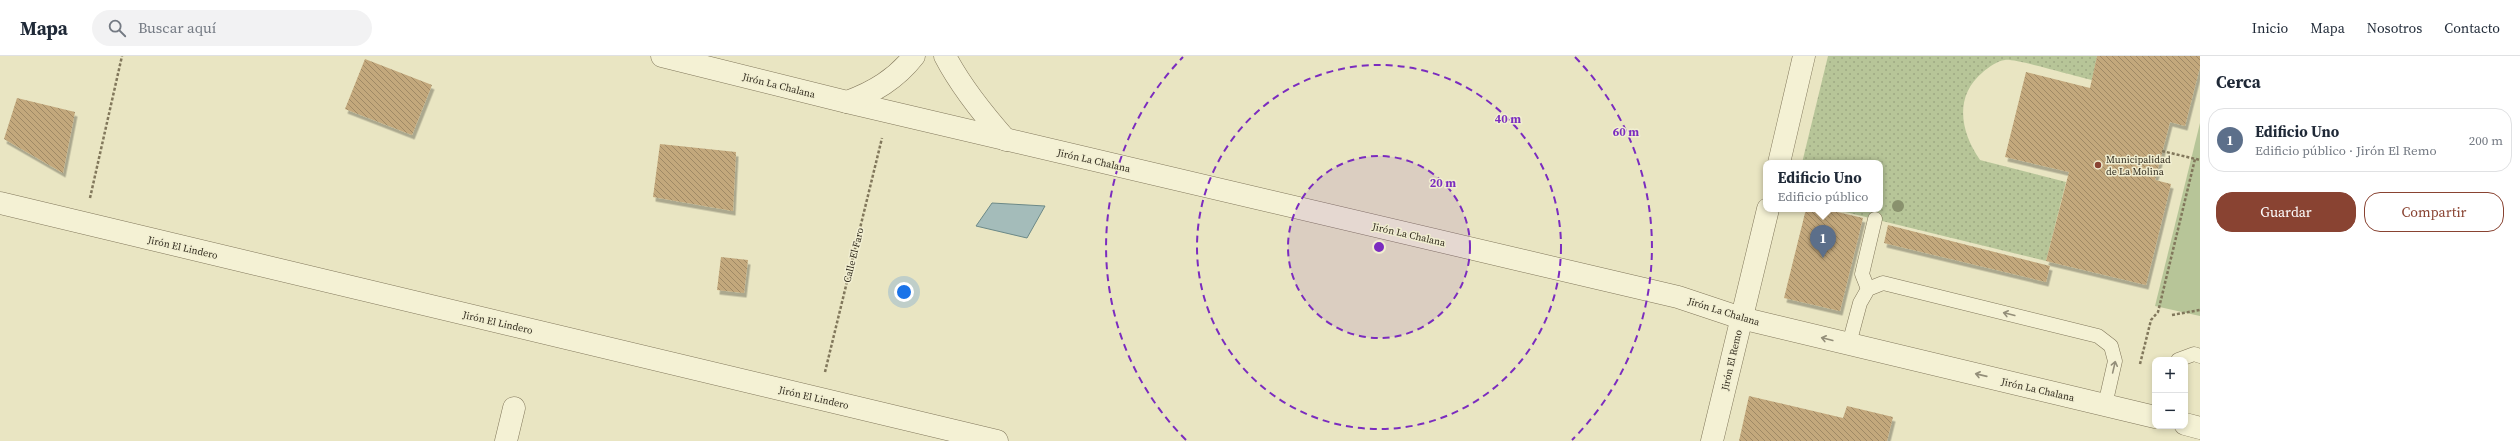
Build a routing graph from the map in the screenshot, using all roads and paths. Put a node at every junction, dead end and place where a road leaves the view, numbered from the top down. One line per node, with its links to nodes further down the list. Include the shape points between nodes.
1 (122, 56): 16 (path)
2 (662, 56): 6 (street, Jirón La Chalana)
3 (914, 56): 6 (street, via 888,82 868,94)
4 (945, 56): 8 (street, via 964,88)
5 (1804, 56): 11 (street)
6 (847, 102): 7 (street, Jirón La Chalana)
7 (889, 112): 8 (street, Jirón La Chalana); 25 (path, Calle El Faro)
8 (1006, 140): 20 (street, Jirón La Chalana, via 1678,297)
9 (2162, 151): 10 (path)
10 (2195, 159): 12 (path); 24 (path, via 2158,312 2151,320)
11 (1780, 160)
12 (2200, 160)
13 (0, 203): 16 (street, Jirón El Lindero)
14 (1767, 212): 20 (street, Jirón El Remo)
15 (1875, 219): 17 (lane, via 1862,274)
16 (84, 223): 25 (street, Jirón El Lindero)
17 (1868, 289): 21 (lane, via 1860,303); 26 (lane, one-way to 17, via 2115,361 2111,346 2098,336 1883,283)
18 (2200, 310): 19 (path)
19 (2172, 315)
20 (1741, 318): 21 (street, Jirón La Chalana, one-way to 20); 34 (street, Jirón El Remo)
21 (1849, 344): 26 (street, Jirón La Chalana, one-way to 21)
22 (2200, 356): 23 (lane, via 2194,354)
23 (2186, 357)
24 (2138, 369)
25 (818, 398): 33 (street, Jirón El Lindero)
26 (2105, 405): 28 (street, Jirón La Chalana)
27 (514, 408): 32 (street)
28 (2152, 416)
29 (2188, 425): 30 (street)
30 (2200, 428)
31 (2200, 434): 35 (lane)
32 (506, 441)
33 (997, 441)
34 (1712, 441)
35 (2198, 441)

